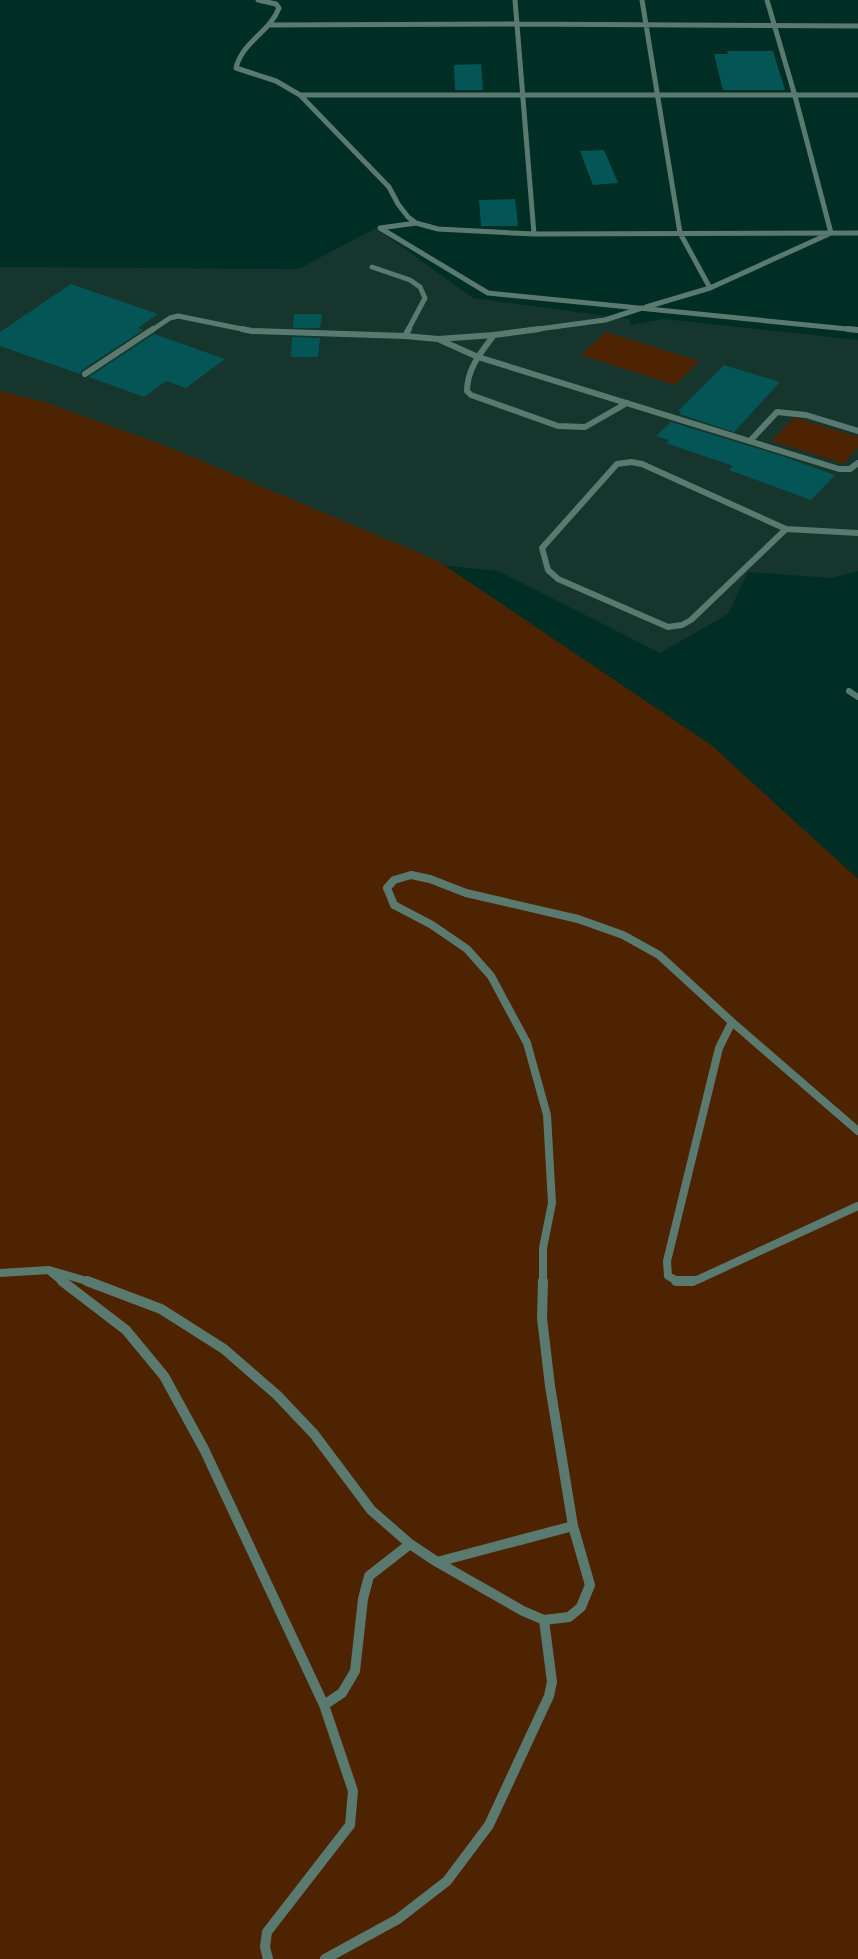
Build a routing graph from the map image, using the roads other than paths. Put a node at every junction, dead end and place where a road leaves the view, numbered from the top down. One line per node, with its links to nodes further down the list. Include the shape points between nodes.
1 (258, 0): 2 (street)
2 (262, 0): 3 (street); 8 (street, via 276,4 279,8)
3 (275, 0)
4 (515, 0): 7 (street)
5 (642, 0): 9 (street)
6 (767, 0): 10 (street)
7 (517, 24): 8 (street); 9 (street); 13 (street)
8 (270, 25): 12 (street, via 241,54 236,62 236,68 276,80)
9 (647, 25): 10 (street); 15 (street)
10 (774, 26): 11 (street); 16 (street)
11 (858, 26)
12 (300, 95): 13 (street); 17 (street, via 389,187 408,218)
13 (522, 95): 15 (street); 21 (street)
14 (858, 95): 16 (street)
15 (659, 96): 16 (street); 18 (street)
16 (795, 96): 19 (street)
17 (416, 223): 21 (street, via 438,230); 24 (street, via 380,228 488,293)
18 (680, 233): 19 (street); 21 (street); 23 (street)
19 (831, 233): 20 (street); 23 (street)
20 (858, 233)
21 (534, 234)
22 (372, 267): 26 (street, via 410,280 420,287 425,298)
23 (710, 288): 24 (street)
24 (642, 308): 25 (street); 27 (street, via 605,320)
25 (858, 330)
26 (405, 336): 28 (street); 30 (street, via 252,331 178,316 170,318)
27 (494, 336): 28 (street); 29 (street)
28 (438, 339): 29 (street)
29 (478, 356): 31 (street); 31 (street, via 466,385 471,395 558,426 584,427)
30 (85, 374)
31 (627, 403): 33 (street)
32 (858, 431): 33 (street, via 783,410 777,412)
33 (750, 442): 34 (street, via 839,469 848,470)
34 (858, 463)
35 (786, 529): 35 (street, via 691,620 682,625 668,627 558,578 548,570 542,548 617,464 631,462 642,464); 36 (street)
36 (858, 532)
37 (849, 691): 38 (street)
38 (858, 697)
39 (732, 1022): 40 (street); 41 (street, via 719,1048 667,1261 668,1276 674,1281 685,1283 697,1280); 44 (street, via 659,955 623,935 578,919 493,901 411,875 394,880 387,888 394,905 432,926 467,950 491,976 527,1043 547,1115 552,1203 543,1248 542,1318)
40 (858, 1131)
41 (858, 1206)
42 (49, 1270): 43 (street, via 11,1270); 45 (street, via 101,1285 161,1309 224,1350 277,1395 309,1429 372,1510); 48 (street, via 126,1330 164,1376 204,1449)
43 (0, 1274)
44 (572, 1526): 46 (street); 47 (street, via 590,1585 582,1607 569,1618)
45 (410, 1544): 46 (street); 48 (street, via 369,1576 363,1599 355,1671 342,1693)
46 (437, 1562): 47 (street, via 522,1611)
47 (544, 1620): 50 (street, via 552,1682 549,1696 489,1825 448,1880 398,1920)
48 (324, 1705): 49 (street, via 353,1791 350,1825 267,1932 264,1947)
49 (268, 1959)
50 (325, 1959)

